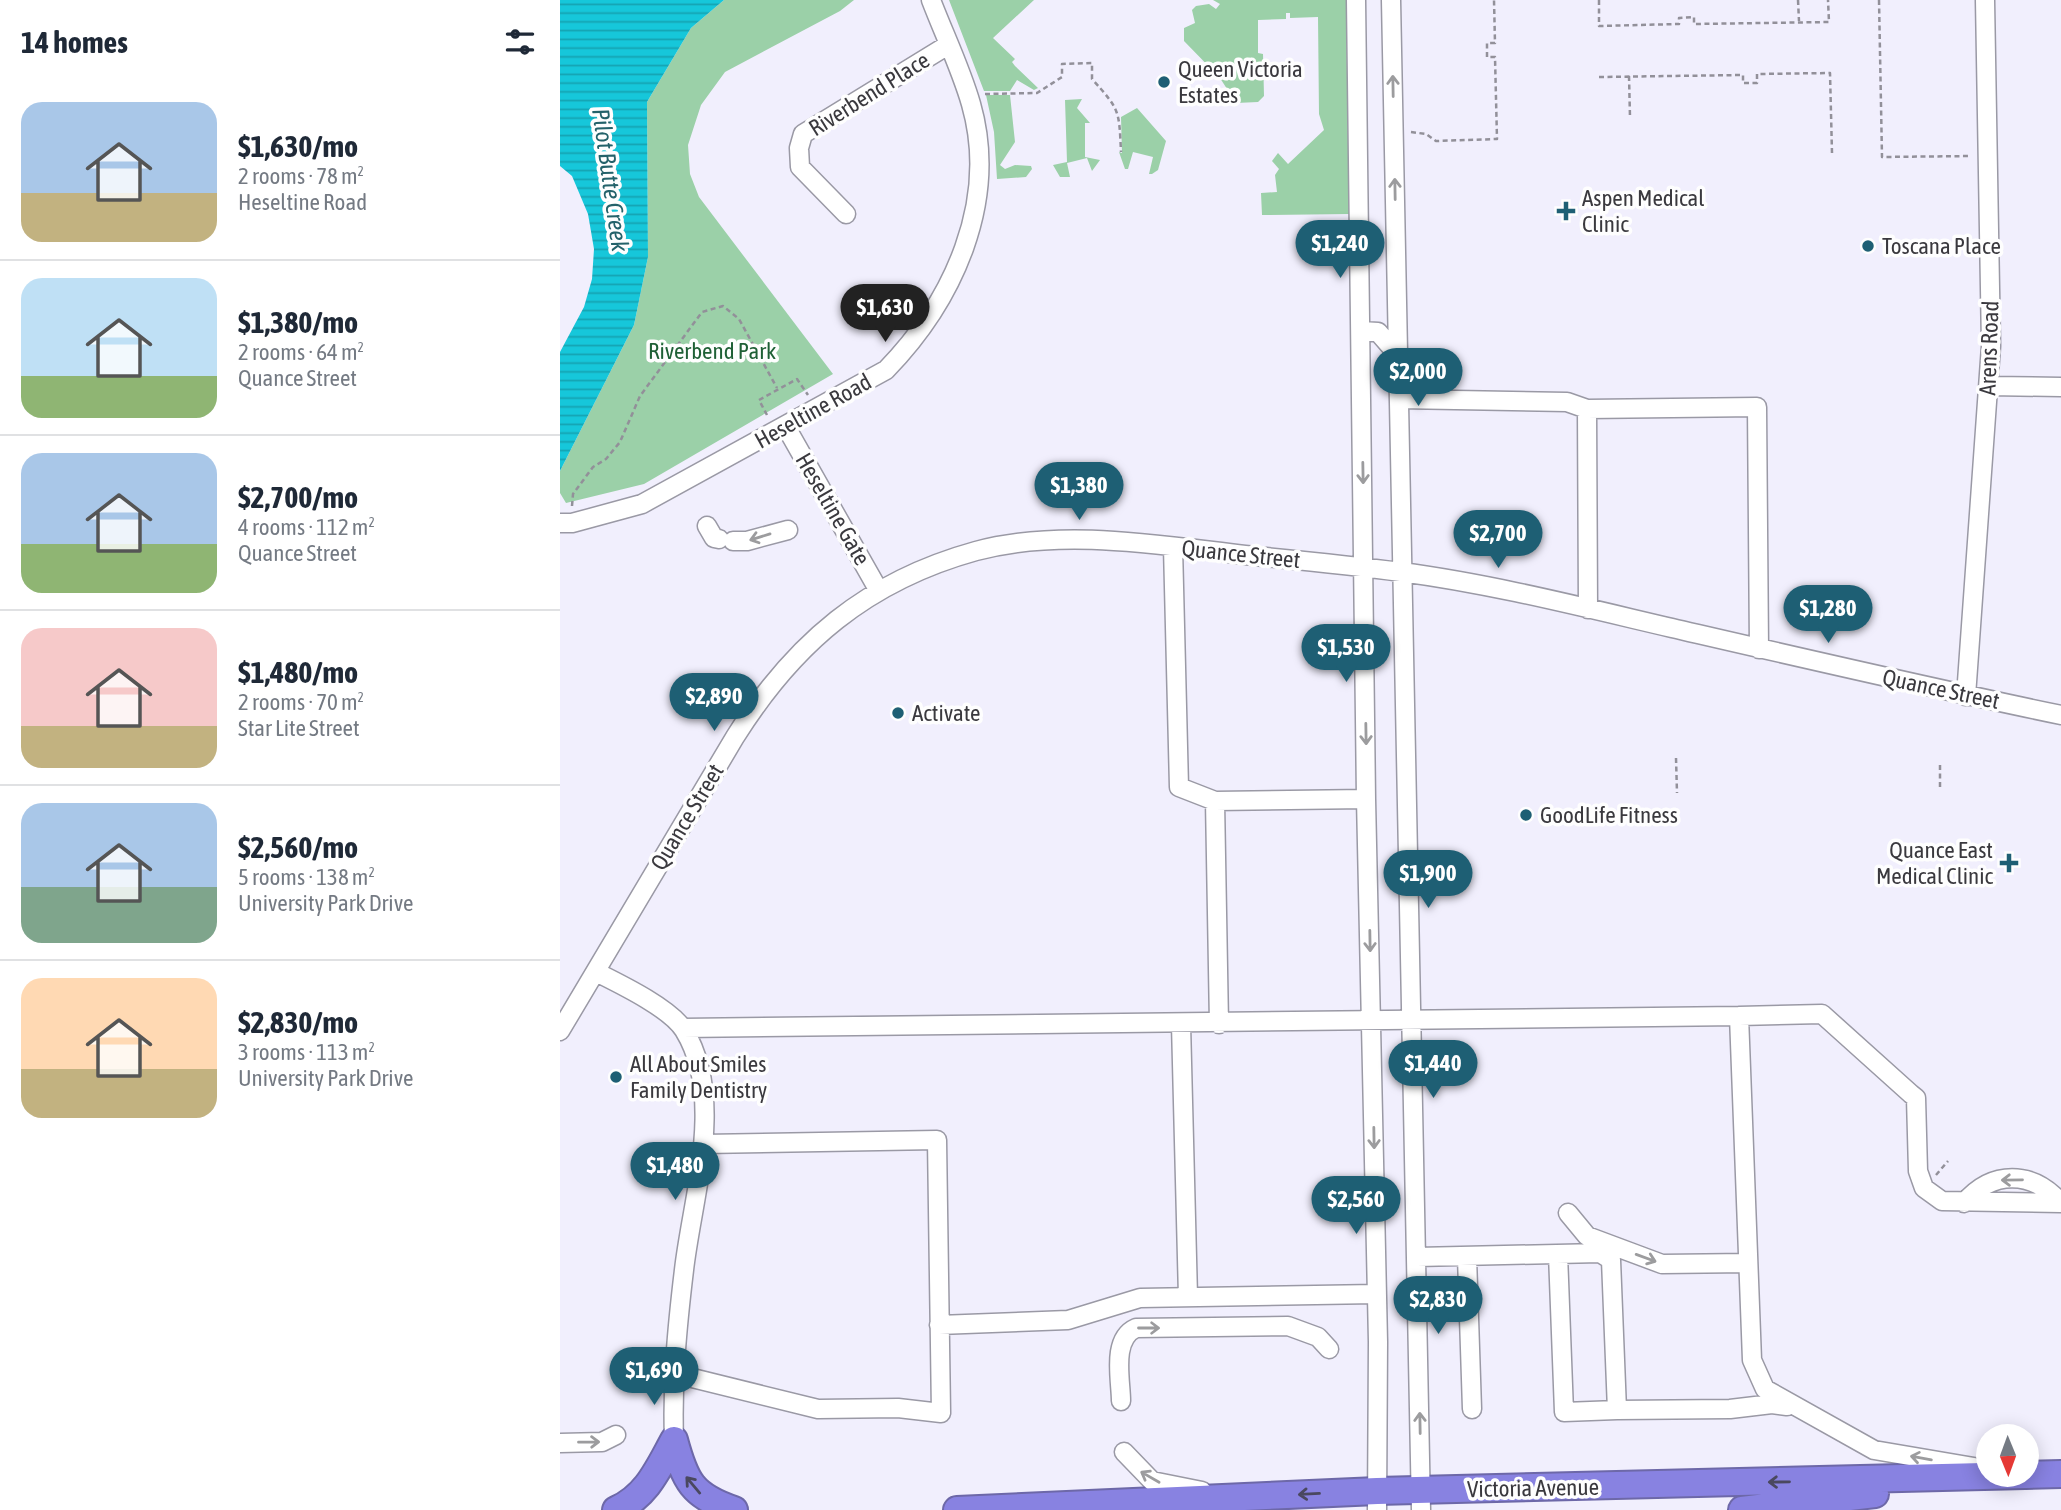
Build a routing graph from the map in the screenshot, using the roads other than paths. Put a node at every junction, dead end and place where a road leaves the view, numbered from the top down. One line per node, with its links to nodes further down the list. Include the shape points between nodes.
1 (931, 0): 5 (street, Heseltine Road)
2 (1356, 0): 7 (street)
3 (1391, 0): 8 (street, one-way to 3)
4 (1985, 0): 9 (street, Arens Road)
5 (948, 45): 6 (street, Riverbend Place, via 803,134 800,167); 13 (street, Heseltine Road, via 967,94 979,145 971,234 938,307 915,341 886,370)
6 (846, 214)
7 (1361, 331): 8 (street, via 1378,332); 18 (street, one-way to 18)
8 (1398, 355): 11 (street)
9 (1989, 386): 10 (street); 23 (street, Arens Road)
10 (2061, 387)
11 (1399, 399): 12 (street, via 1567,402); 19 (street)
12 (1587, 409): 21 (street); 22 (street, via 1757,407)
13 (781, 430): 14 (street, Heseltine Road, via 642,504); 20 (street, Heseltine Gate)
14 (566, 523)
15 (707, 526): 16 (street, one-way to 15, via 747,541 726,540 714,538)
16 (788, 530)
17 (1173, 547): 18 (street, Quance Street); 20 (street, Quance Street, via 1061,540 1015,543 932,566); 26 (street, via 1179,787)
18 (1364, 568): 19 (street, Quance Street); 25 (street, one-way to 25)
19 (1401, 572): 21 (street, Quance Street); 29 (street)
20 (879, 591): 27 (street, Quance Street, via 809,641 762,695)
21 (1588, 609): 22 (street, Quance Street)
22 (1759, 649): 23 (street, Quance Street)
23 (1966, 696): 24 (street, Quance Street)
24 (2061, 715)
25 (1366, 799): 26 (street); 30 (street, one-way to 30)
26 (1215, 801): 32 (street)
27 (596, 972): 33 (street, via 639,993); 34 (street, Quance Street)
28 (1739, 1016): 29 (street); 36 (street, via 1822,1014 1916,1098 1918,1171 1924,1188 1942,1201); 41 (street)
29 (1412, 1020): 30 (street); 40 (street)
30 (1372, 1021): 32 (street); 42 (street, one-way to 42)
31 (1181, 1024): 32 (street); 33 (street); 43 (street)
32 (1219, 1024)
33 (683, 1028): 35 (street, via 696,1059 703,1096)
34 (560, 1031)
35 (704, 1144): 44 (street, via 937,1140); 46 (street)
36 (2061, 1203)
37 (1568, 1213): 41 (street, one-way to 41, via 1587,1236 1662,1264)
38 (1558, 1254): 39 (street); 50 (street, via 1600,1254 1611,1260); 50 (street, via 1564,1412)
39 (1467, 1257): 40 (street); 49 (street)
40 (1418, 1258): 61 (street, one-way to 40)
41 (1748, 1263): 48 (street, via 1752,1360 1765,1390)
42 (1376, 1294): 43 (street); 62 (street)
43 (1188, 1297): 44 (street, via 1140,1298 1068,1320)
44 (939, 1325): 46 (street, via 941,1413 898,1408 818,1409)
45 (1329, 1349): 47 (street, one-way to 45, via 1120,1349 1136,1328 1288,1326 1318,1337)
46 (672, 1373): 52 (street)
47 (1121, 1401)
48 (1794, 1407): 50 (street); 55 (street, one-way to 48, via 1874,1450)
49 (1472, 1409)
50 (1617, 1410)
51 (616, 1435): 53 (street, one-way to 51, via 602,1442)
52 (674, 1440): 63 (highway, via 638,1499); 64 (highway, one-way to 52, via 694,1490 683,1472)
53 (560, 1443)
54 (1124, 1452): 60 (street, one-way to 54, via 1152,1481)
55 (1976, 1468)
56 (2061, 1474): 57 (highway, Victoria Avenue)
57 (2039, 1475)
58 (1976, 1477): 61 (highway, Victoria Avenue, one-way to 61)
59 (1976, 1480): 67 (highway)
60 (1233, 1498): 62 (highway, Victoria Avenue, one-way to 60); 65 (highway, Victoria Avenue)
61 (1421, 1500): 62 (highway, Victoria Avenue); 66 (highway)
62 (1377, 1501)
63 (616, 1510)
64 (734, 1510)
65 (957, 1510)
66 (1401, 1510)
67 (1742, 1510)

